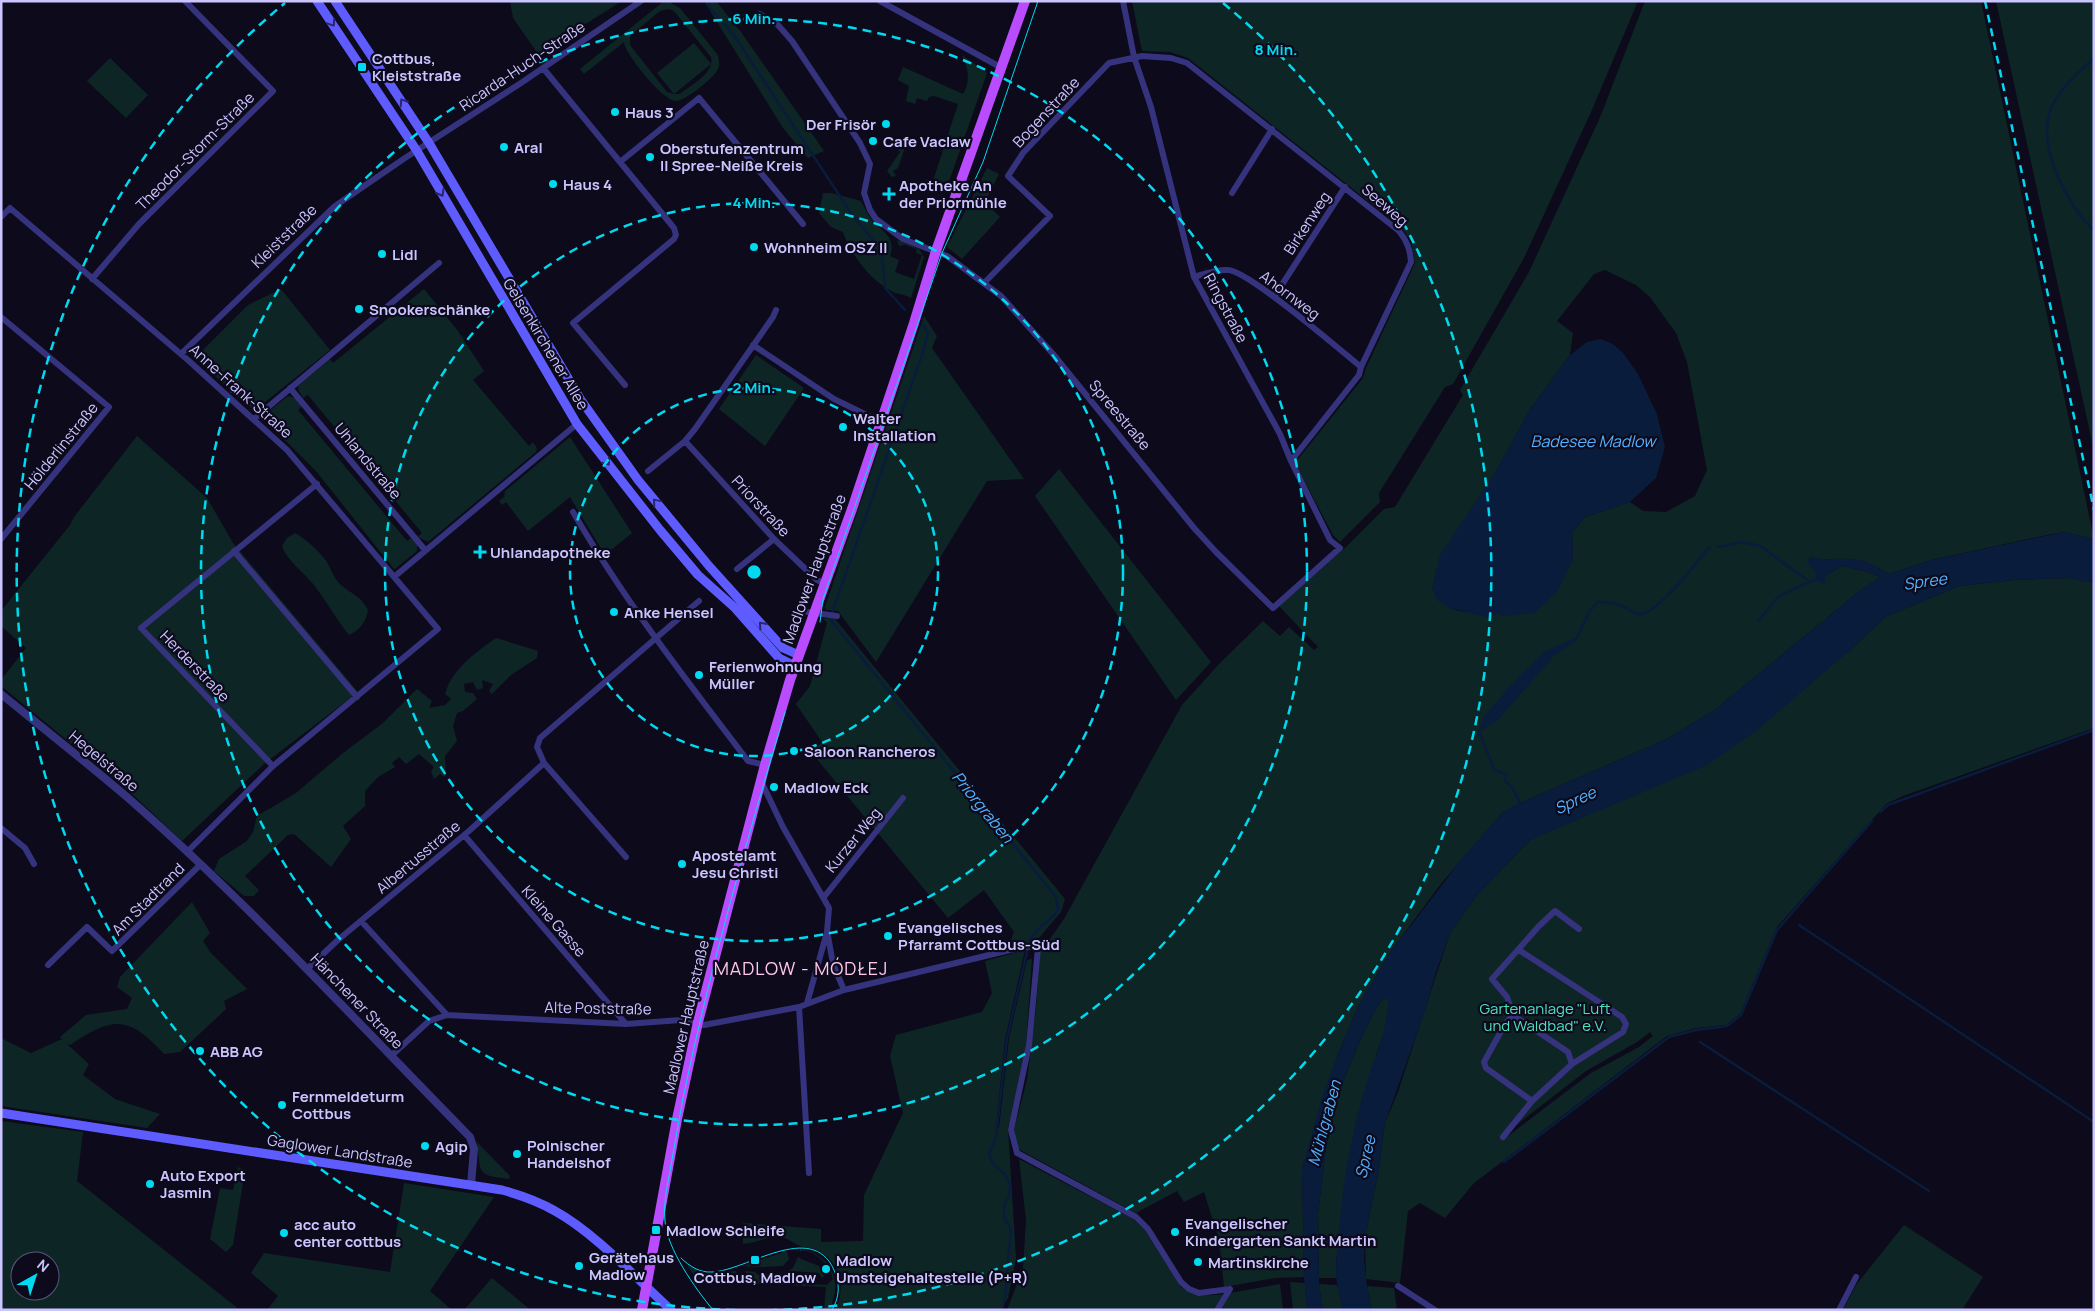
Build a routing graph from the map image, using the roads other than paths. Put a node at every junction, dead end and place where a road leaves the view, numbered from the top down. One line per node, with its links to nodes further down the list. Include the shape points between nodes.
1 (185, 1): 23 (street, Theodor-Storm-Straße, via 272,92 139,224)
2 (317, 1): 14 (main road, Gelsenkirchener Allee, one-way to 14)
3 (335, 1): 13 (main road, Gelsenkirchener Allee, one-way to 3)
4 (641, 1): 10 (street, Ricarda-Huch-Straße)
5 (880, 1): 11 (street)
6 (1025, 1): 11 (main road, Madlower Hauptstraße)
7 (1123, 1): 9 (street, Ringstraße)
8 (760, 14): 20 (street, Spreestraße, via 778,25 792,41 860,143 870,164 864,193 876,219 904,239)
9 (1134, 57): 12 (street, Seeweg, via 1171,58 1186,63); 22 (street, Ringstraße, via 1152,107); 24 (street, Bogenstraße, via 1109,63 1023,153 1008,176 1050,216)
10 (543, 68): 13 (street, Ricarda-Huch-Straße); 15 (street)
11 (1002, 68): 20 (main road, Madlower Hauptstraße)
12 (1272, 129): 16 (street, Seeweg); 17 (street)
13 (429, 143): 14 (street, Ricarda-Huch-Straße); 53 (main road, Gelsenkirchener Allee, one-way to 13, via 783,648 638,480 581,400)
14 (417, 150): 29 (street, Kleiststraße, via 323,215); 35 (main road, Gelsenkirchener Allee, one-way to 35)
15 (620, 162): 19 (street, via 699,98); 31 (street, via 668,219 676,236 573,323)
16 (1345, 187): 25 (street, Birkenweg); 30 (street, Seeweg, via 1399,231 1407,242 1411,262)
17 (1232, 193)
18 (1, 217): 23 (street, Anne-Frank-Straße, via 10,208)
19 (803, 224)
20 (936, 251): 24 (street, Spreestraße); 34 (main road, Madlower Hauptstraße)
21 (439, 263): 32 (street)
22 (1194, 277): 25 (street, Ahornweg, via 1229,270 1240,273); 37 (street, Ringstraße, via 1280,434)
23 (92, 279): 29 (street, Anne-Frank-Straße)
24 (984, 283): 43 (street, Spreestraße, via 1001,296 1049,349 1216,552 1273,608)
25 (1274, 297): 30 (street, Ahornweg)
26 (776, 310): 28 (street)
27 (1, 316): 41 (street, Hölderlinstraße, via 109,407)
28 (753, 345): 34 (street, via 834,399); 36 (street)
29 (182, 354): 33 (street, Anne-Frank-Straße)
30 (1361, 367): 37 (street, Seeweg, via 1359,375)
31 (625, 385)
32 (290, 388): 33 (street); 44 (street, Uhlandstraße)
33 (254, 419): 39 (street, Anne-Frank-Straße)
34 (881, 422): 48 (main road, Madlower Hauptstraße)
35 (578, 424): 44 (street); 54 (main road, Gelsenkirchener Allee, one-way to 54, via 698,575 735,608 779,658)
36 (685, 441): 38 (street); 42 (street, Priorstraße)
37 (1291, 461): 43 (street, Ringstraße, via 1330,540)
38 (648, 471)
39 (317, 484): 45 (street, Herderstraße); 47 (street, Anne-Frank-Straße)
40 (573, 512): 52 (street, via 600,559)
41 (1, 539)
42 (774, 539): 46 (street); 48 (street, Priorstraße)
43 (1340, 548)
44 (426, 550): 47 (street)
45 (234, 551): 56 (street); 59 (street, Herderstraße, via 141,628)
46 (737, 569)
47 (394, 576): 56 (street, Anne-Frank-Straße, via 438,629)
48 (824, 583): 50 (main road, Madlower Hauptstraße)
49 (699, 601): 52 (street)
50 (815, 613): 51 (street); 53 (main road, Madlower Hauptstraße)
51 (837, 616)
52 (655, 638): 57 (street, via 540,738 537,747); 58 (street, via 748,761)
53 (799, 655): 54 (main road, Madlower Hauptstraße)
54 (795, 666): 58 (main road, Madlower Hauptstraße)
55 (1, 694): 64 (street, Hegelstraße, via 127,797)
56 (357, 697): 59 (street)
57 (544, 762): 63 (street, Albertusstraße); 65 (street)
58 (765, 765): 60 (main road, Madlower Hauptstraße)
59 (273, 766): 64 (street)
60 (761, 781): 68 (street, via 783,827); 80 (main road, Madlower Hauptstraße)
61 (902, 798): 68 (street, Kurzer Weg)
62 (1, 828): 66 (street, via 25,848)
63 (464, 835): 69 (street, Albertusstraße); 81 (street, Kleine Gasse)
64 (186, 852): 67 (street, Hänchener Straße)
65 (626, 857)
66 (34, 864)
67 (200, 865): 73 (street, Am Stadtrand, via 112,951 87,927); 74 (street, Hänchener Straße)
68 (824, 897): 71 (street, via 829,908)
69 (361, 922): 74 (street, Albertusstraße); 78 (street)
70 (1579, 929): 72 (street, via 1555,911)
71 (828, 932): 75 (street, via 833,964); 76 (street)
72 (1519, 950): 79 (street, via 1492,979 1507,997); 83 (street, via 1622,1017 1626,1024 1623,1032)
73 (48, 965)
74 (307, 969): 82 (street, Hänchener Straße)
75 (844, 990): 76 (street, Alte Poststraße); 94 (street, Alte Poststraße, via 1036,947 1029,1045 1011,1130 1017,1153 1136,1217 1148,1229 1188,1289 1199,1292 1230,1289)
76 (807, 1003): 77 (street, Alte Poststraße)
77 (799, 1007): 80 (street, Alte Poststraße, via 713,1024); 87 (street)
78 (447, 1015): 81 (street, Alte Poststraße); 82 (street, Alte Poststraße, via 429,1020)
79 (1513, 1015): 83 (street, via 1568,1052); 84 (street, via 1484,1062 1486,1068)
80 (698, 1022): 81 (street, Alte Poststraße); 90 (main road, Madlower Hauptstraße)
81 (626, 1024)
82 (391, 1056): 88 (street, Hänchener Straße, via 472,1140)
83 (1572, 1064): 84 (street)
84 (1532, 1101): 86 (street)
85 (1, 1113): 88 (main road, Gaglower Landstraße)
86 (1503, 1137)
87 (809, 1173)
88 (471, 1185): 90 (main road, Gaglower Landstraße, via 532,1199 556,1211)
89 (1856, 1277): 96 (street)
90 (645, 1286): 92 (main road, Madlower Hauptstraße); 93 (main road, Gaglower Landstraße)
91 (1398, 1286): 95 (street)
92 (642, 1310)
93 (671, 1310)
94 (1216, 1310)
95 (1434, 1310)
96 (1839, 1310)

